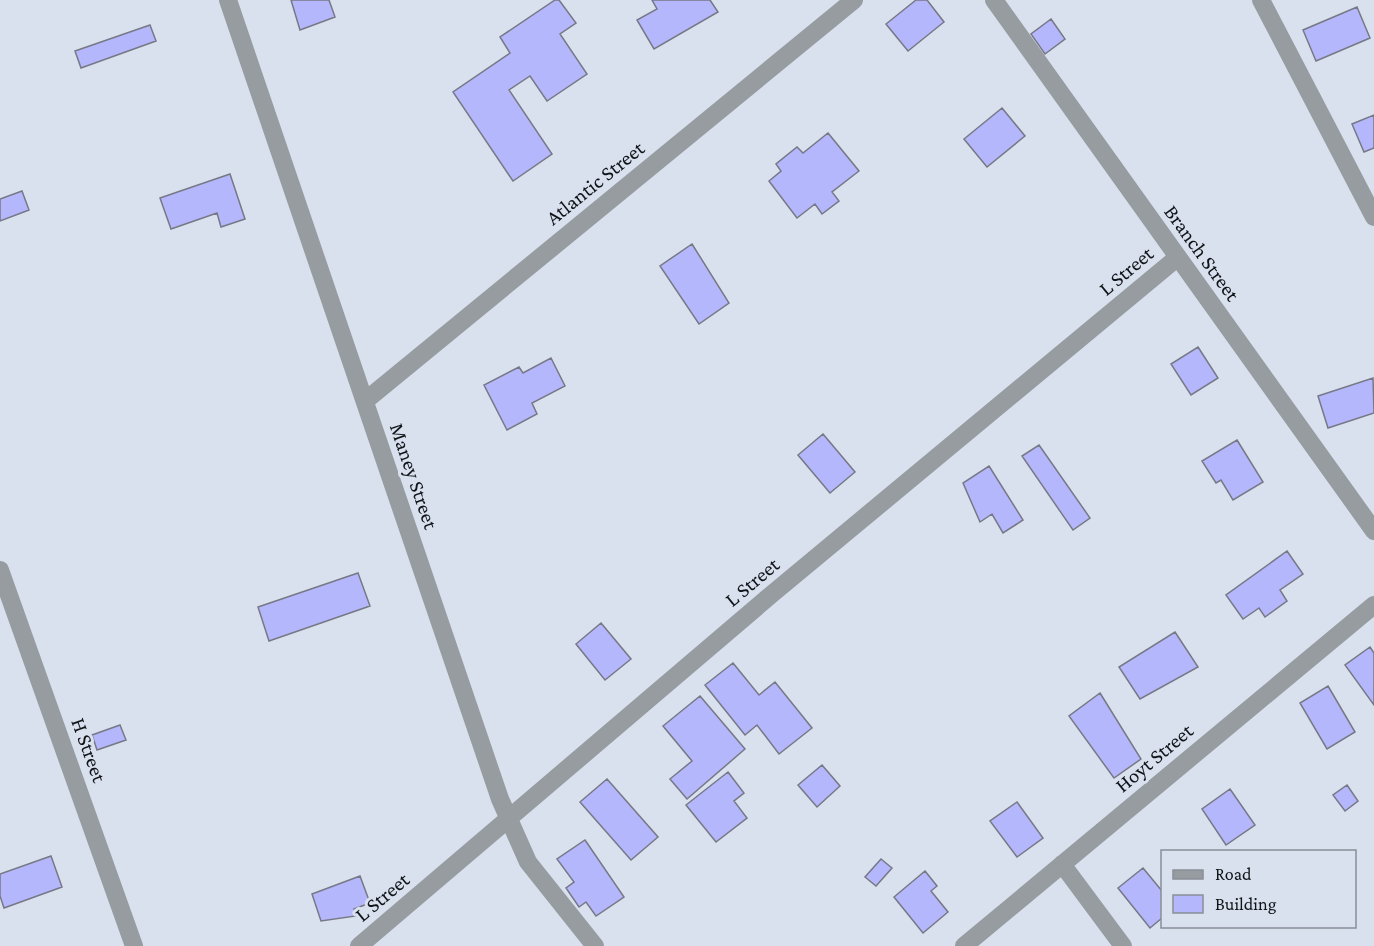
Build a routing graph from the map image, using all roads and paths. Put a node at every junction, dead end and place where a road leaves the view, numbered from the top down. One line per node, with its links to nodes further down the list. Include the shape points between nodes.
1 (228, 0): 7 (street, Maney Street)
2 (854, 0): 7 (street, Atlantic Street)
3 (994, 0): 6 (street, Branch Street)
4 (1261, 0): 5 (street)
5 (1374, 217)
6 (1178, 257): 8 (street, Branch Street); 11 (street, L Street)
7 (365, 401): 11 (street, Maney Street)
8 (1374, 531)
9 (0, 570): 13 (street, H Street)
10 (1374, 605): 12 (street, Hoyt Street)
11 (509, 818): 14 (street, L Street); 15 (street, Maney Street, via 528,862)
12 (1062, 864): 16 (street, Hoyt Street); 17 (street)
13 (134, 946)
14 (359, 946)
15 (595, 946)
16 (964, 946)
17 (1123, 946)

